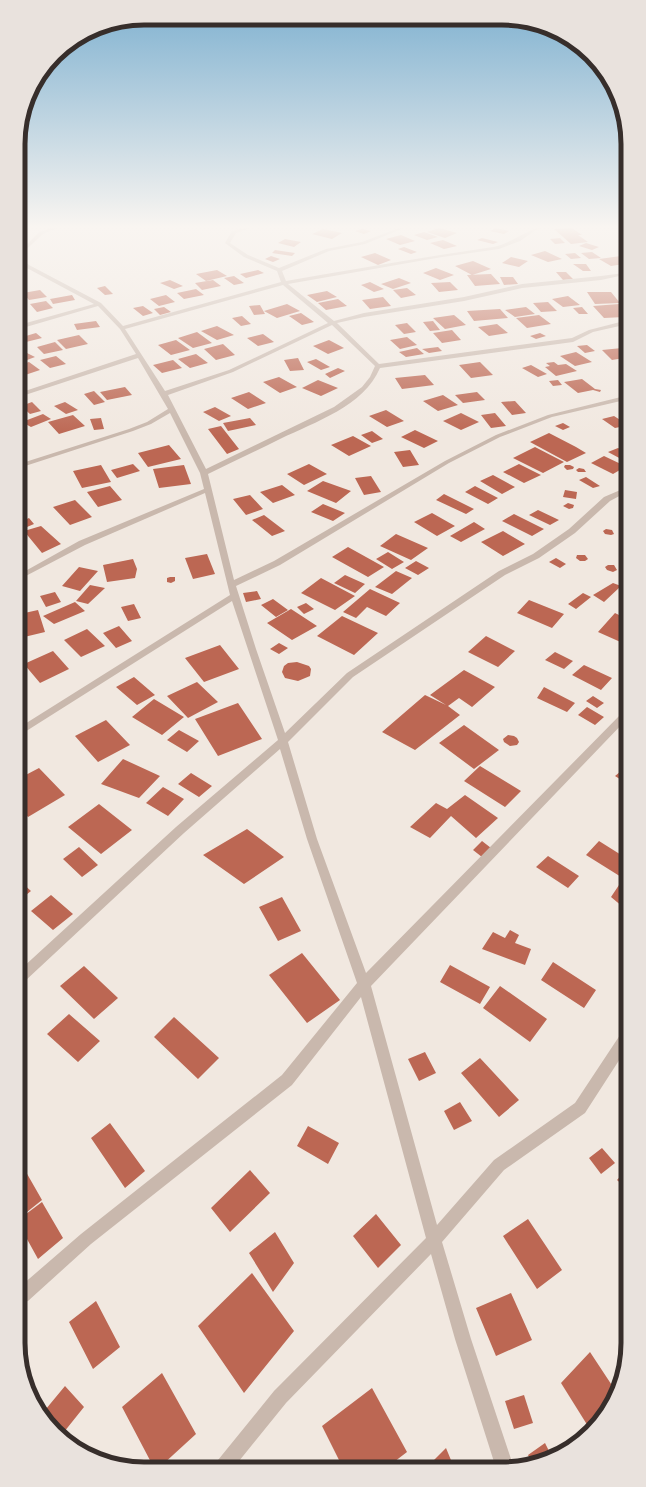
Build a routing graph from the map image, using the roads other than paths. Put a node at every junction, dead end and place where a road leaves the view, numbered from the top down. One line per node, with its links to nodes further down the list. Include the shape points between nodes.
1 (88, 297): 5 (street)
2 (232, 297): 9 (street)
3 (301, 297): 6 (street)
4 (471, 297): 6 (street, via 364,315)
5 (99, 304): 8 (street); 9 (street)
6 (332, 323): 11 (street); 13 (street, via 231,371)
7 (621, 324): 11 (street, via 591,331 573,340)
8 (25, 325)
9 (122, 328): 10 (street)
10 (140, 355): 12 (street); 13 (street)
11 (378, 366): 17 (street, via 367,385 317,420)
12 (25, 393)
13 (164, 394): 15 (street)
14 (621, 399): 21 (street, via 550,416 498,436 446,462)
15 (172, 409): 16 (street, via 131,430); 17 (street)
16 (25, 464)
17 (204, 473): 18 (street)
18 (208, 490): 20 (street, via 82,543); 21 (street)
19 (621, 492): 24 (street, via 607,499 572,530 536,556 502,573 350,675)
20 (25, 574)
21 (233, 590): 23 (street); 24 (street)
22 (621, 719): 26 (street)
23 (25, 729)
24 (283, 741): 25 (street, via 180,830); 26 (street, via 312,839)
25 (25, 972)
26 (364, 984): 28 (street); 29 (street, via 286,1080 86,1239)
27 (621, 1045): 28 (street, via 580,1108 499,1165)
28 (434, 1240): 30 (street, via 280,1397); 31 (street)
29 (25, 1292)
30 (227, 1462)
31 (503, 1462)

